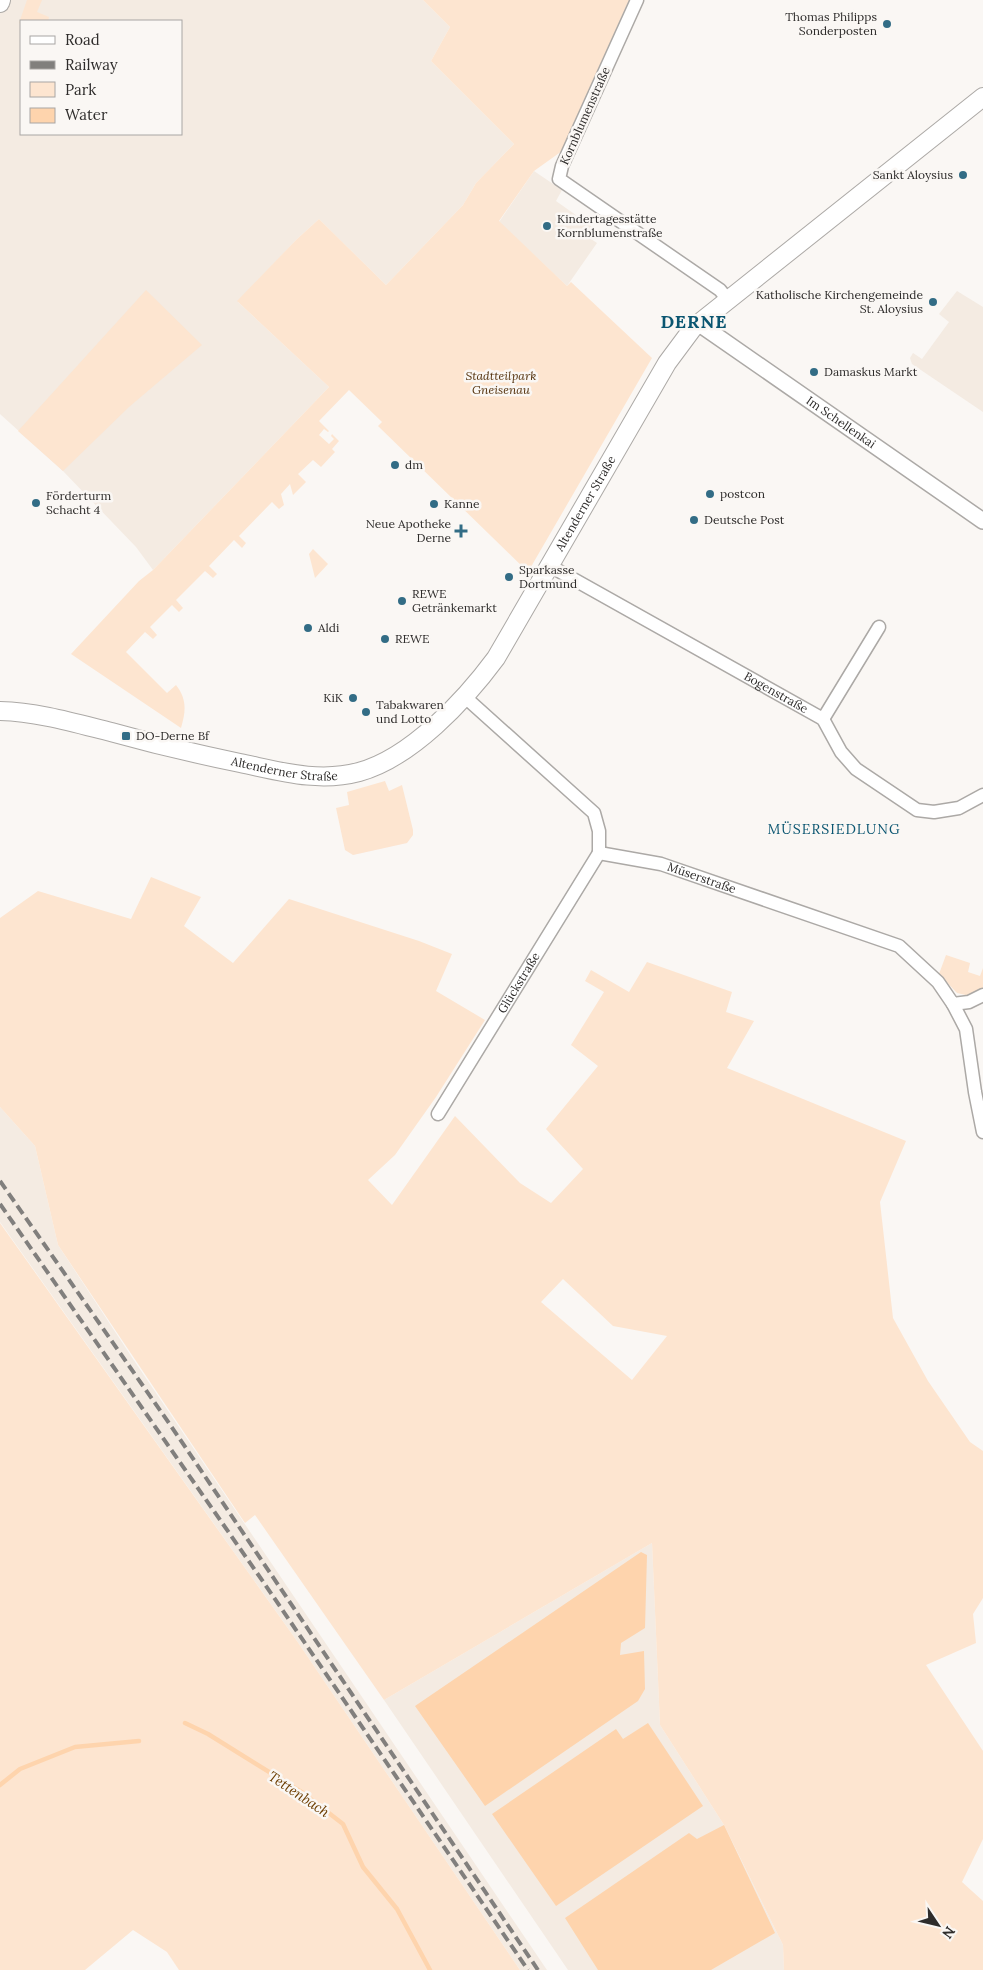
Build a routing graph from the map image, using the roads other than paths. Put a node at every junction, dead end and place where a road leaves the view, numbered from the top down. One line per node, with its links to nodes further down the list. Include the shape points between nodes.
1 (637, 0): 3 (street, Kornblumenstraße, via 559,179 720,290)
2 (983, 97): 3 (main road, Altenderner Straße)
3 (728, 300): 4 (main road, Altenderner Straße)
4 (698, 323): 5 (street, Im Schellenkai); 6 (main road, Altenderner Straße, via 667,363)
5 (983, 521)
6 (550, 566): 8 (main road, Altenderner Straße, via 501,650); 10 (street, Bogenstraße)
7 (878, 627): 10 (street)
8 (465, 697): 9 (main road, Altenderner Straße, via 408,747 359,772 334,777 306,777 185,752 35,714); 12 (street, via 594,813 599,831)
9 (0, 711)
10 (823, 719): 11 (street, Bogenstraße, via 841,752 856,769 917,810 934,812 959,808)
11 (983, 795)
12 (599, 853): 14 (street, Müserstraße, via 661,864 899,946 938,982); 15 (street, Glückstraße)
13 (983, 995): 14 (street, via 969,1002)
14 (953, 1004): 16 (street, Müserstraße, via 966,1029)
15 (438, 1114)
16 (983, 1132)

